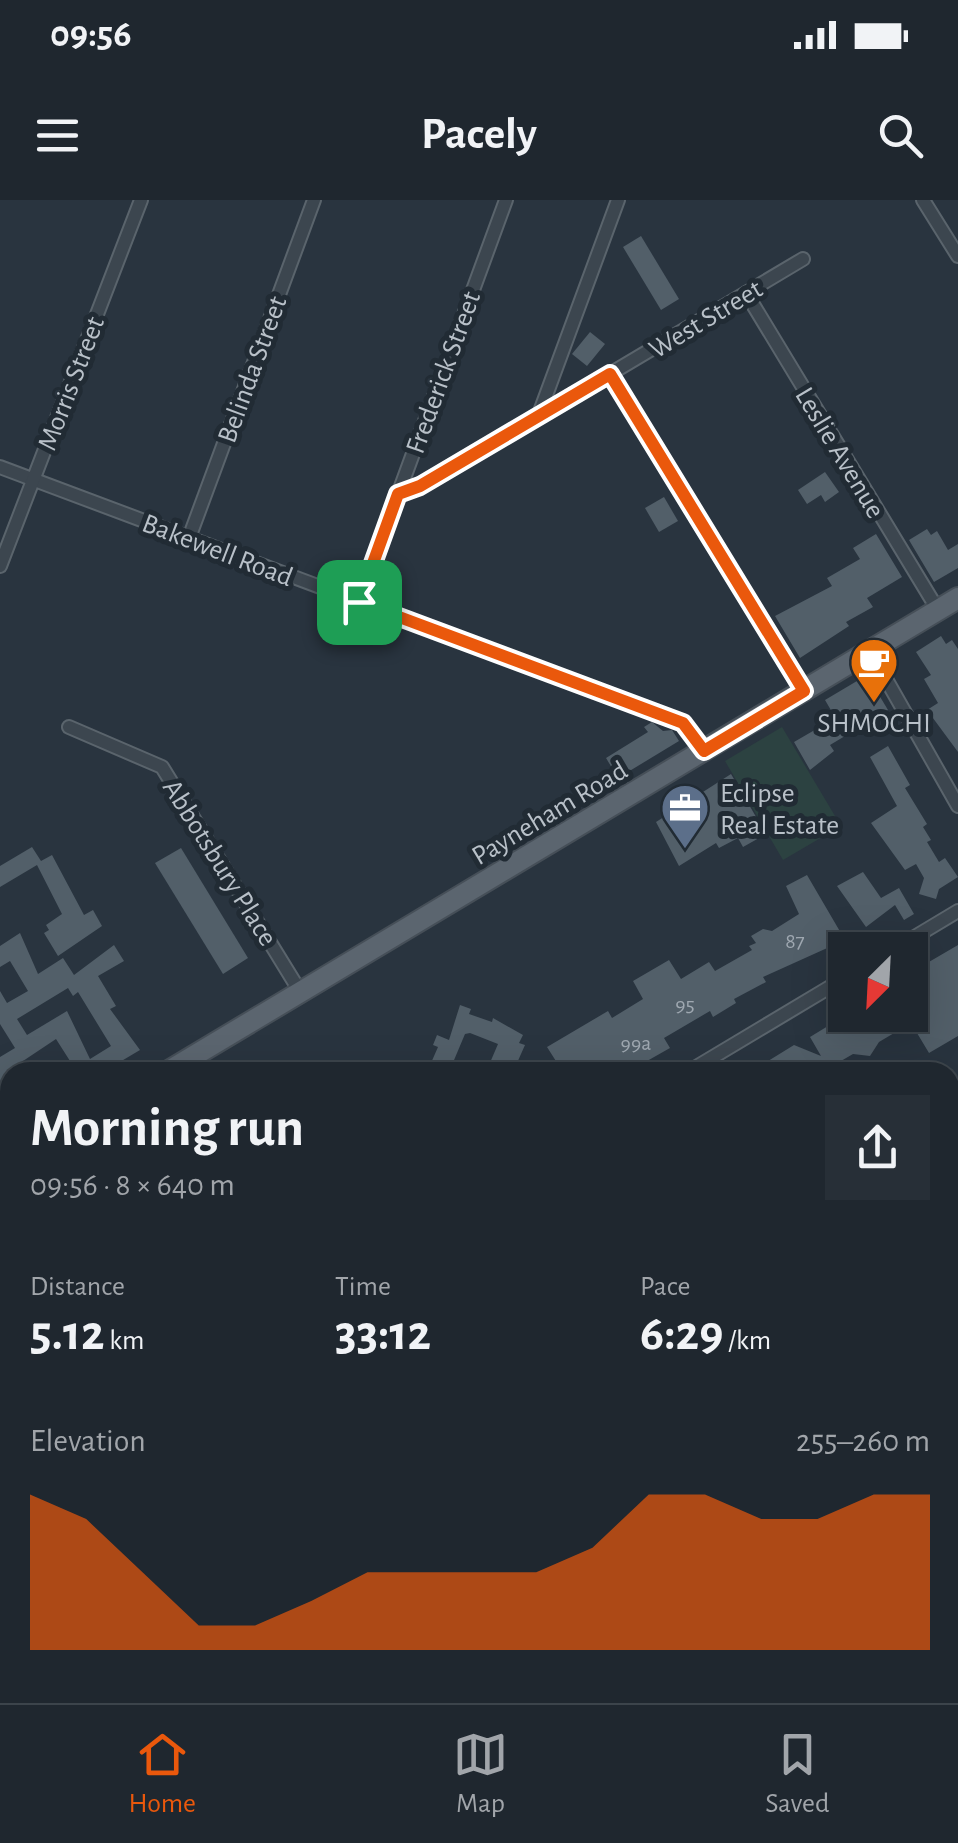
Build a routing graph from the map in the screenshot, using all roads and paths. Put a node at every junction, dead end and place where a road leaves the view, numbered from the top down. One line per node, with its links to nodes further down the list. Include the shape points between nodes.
1 (141, 200): 12 (street, Morris Street)
2 (314, 200): 14 (street, Belinda Street)
3 (506, 200): 13 (street, Frederick Street)
4 (618, 200): 10 (street)
5 (923, 200): 6 (street)
6 (958, 256)
7 (804, 259): 8 (street, West Street)
8 (746, 293): 9 (street, West Street); 18 (street, Leslie Avenue)
9 (610, 374): 10 (street, West Street); 20 (street)
10 (538, 416): 13 (street, West Street)
11 (0, 467): 12 (street, Bakewell Road)
12 (32, 480): 14 (street, Bakewell Road); 15 (street, Morris Street)
13 (398, 494): 17 (street, Frederick Street)
14 (189, 538): 17 (street, Bakewell Road)
15 (0, 566)
16 (958, 598): 18 (main road, Payneham Road)
17 (359, 602): 22 (street, Bakewell Road, via 683,723)
18 (938, 610): 19 (main road, Payneham Road)
19 (870, 651): 20 (main road, Payneham Road); 23 (street)
20 (804, 691): 22 (main road, Payneham Road)
21 (69, 727): 27 (street, Abbotsbury Place, via 162,767)
22 (704, 751): 27 (main road, Payneham Road)
23 (958, 806)
24 (958, 912): 25 (street)
25 (924, 932)
26 (828, 988): 29 (street)
27 (301, 992): 28 (main road, Payneham Road)
28 (184, 1062)
29 (705, 1062)

